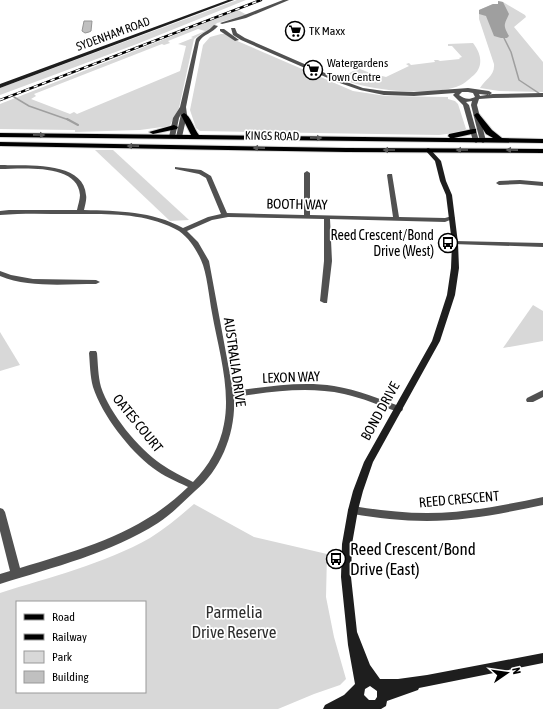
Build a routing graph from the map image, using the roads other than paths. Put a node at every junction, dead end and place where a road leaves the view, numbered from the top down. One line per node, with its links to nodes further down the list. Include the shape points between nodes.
1 (232, 0): 9 (street, SYDENHAM ROAD)
2 (287, 0): 3 (street)
3 (244, 17): 4 (street); 6 (street)
4 (222, 23): 5 (street); 6 (street)
5 (216, 26): 7 (street); 8 (street)
6 (234, 27): 7 (street); 11 (street, via 235,34 242,39 351,86 376,92)
7 (222, 30): 8 (street); 11 (street, via 241,42 350,89 382,95)
8 (204, 35): 16 (street, via 196,43)
9 (0, 86)
10 (460, 91): 12 (street); 14 (street, via 468,90); 15 (street, via 456,94)
11 (414, 94): 12 (street)
12 (432, 94): 15 (street)
13 (543, 95): 14 (street)
14 (476, 96): 15 (street, via 470,100); 18 (street, via 474,105)
15 (460, 98): 20 (street, via 466,105)
16 (183, 107): 17 (street); 19 (street)
17 (184, 115): 23 (street); 24 (main road)
18 (477, 115): 26 (street); 27 (main road, via 489,132)
19 (174, 127): 22 (main road, via 151,132); 23 (street)
20 (473, 131): 25 (main road, via 454,136); 26 (street)
21 (0, 135): 22 (main road, KINGS ROAD, one-way to 22)
22 (93, 136): 23 (main road, KINGS ROAD)
23 (176, 137): 24 (main road, KINGS ROAD); 30 (main road)
24 (197, 137): 25 (main road, KINGS ROAD, one-way to 25)
25 (402, 140): 26 (main road, KINGS ROAD)
26 (480, 141): 27 (main road, KINGS ROAD); 33 (main road)
27 (502, 141): 28 (main road, KINGS ROAD)
28 (543, 141)
29 (0, 144): 30 (main road, KINGS ROAD, one-way to 29)
30 (172, 147): 31 (main road, KINGS ROAD, one-way to 30)
31 (428, 150): 32 (main road, KINGS ROAD); 35 (street)
32 (444, 150): 33 (main road, KINGS ROAD, one-way to 32); 35 (street)
33 (481, 150): 34 (main road, KINGS ROAD, one-way to 33)
34 (543, 151)
35 (438, 161): 45 (street, BOND DRIVE, via 443,181 443,195)
36 (0, 167): 42 (street, via 50,168 67,173 78,181 83,192)
37 (177, 168): 44 (street, via 201,172 209,177)
38 (307, 173): 46 (street)
39 (390, 175): 48 (street)
40 (500, 183): 41 (street)
41 (543, 184)
42 (80, 212): 43 (street, AUSTRALIA DRIVE); 49 (street, AUSTRALIA DRIVE, via 142,215)
43 (0, 213)
44 (226, 215): 46 (street, BOOTH WAY); 49 (street, BOOTH WAY, via 205,220)
45 (451, 215): 48 (street, BOOTH WAY, via 445,220); 50 (street, BOND DRIVE)
46 (307, 216): 47 (street, BOOTH WAY)
47 (327, 217): 48 (street, BOOTH WAY); 54 (street, via 328,261)
48 (396, 218)
49 (183, 231): 57 (street, AUSTRALIA DRIVE, via 197,245 205,262)
50 (455, 243): 51 (street); 59 (street, BOND DRIVE, via 454,274 447,312 436,341)
51 (543, 245)
52 (0, 273): 53 (street, via 23,280)
53 (96, 282)
54 (324, 301)
55 (93, 353): 60 (street, OATES COURT, via 98,389 115,420 154,463)
56 (543, 393): 58 (street)
57 (230, 394): 59 (street, LEXON WAY, via 307,387 324,388 357,394); 60 (street, AUSTRALIA DRIVE, via 229,423 225,437 214,463)
58 (530, 400)
59 (398, 408): 62 (street, BOND DRIVE, via 369,462)
60 (195, 487): 64 (street, AUSTRALIA DRIVE, via 164,515 130,535)
61 (543, 501): 62 (street, REED CRESCENT, via 451,517 397,517)
62 (353, 510): 66 (street, BOND DRIVE, via 347,544 346,577)
63 (0, 512): 64 (street)
64 (16, 574): 65 (street, AUSTRALIA DRIVE)
65 (0, 579)
66 (352, 630): 69 (street, BOND DRIVE, via 366,668); 70 (street, BOND DRIVE)
67 (543, 658): 68 (street)
68 (427, 681): 69 (street); 71 (street)
69 (377, 683): 70 (street, via 368,681); 71 (street)
70 (359, 687): 72 (street, via 358,696); 73 (street, via 344,701)
71 (384, 697): 72 (street, via 376,706)
72 (367, 706): 74 (street)
73 (329, 709)
74 (344, 709)

